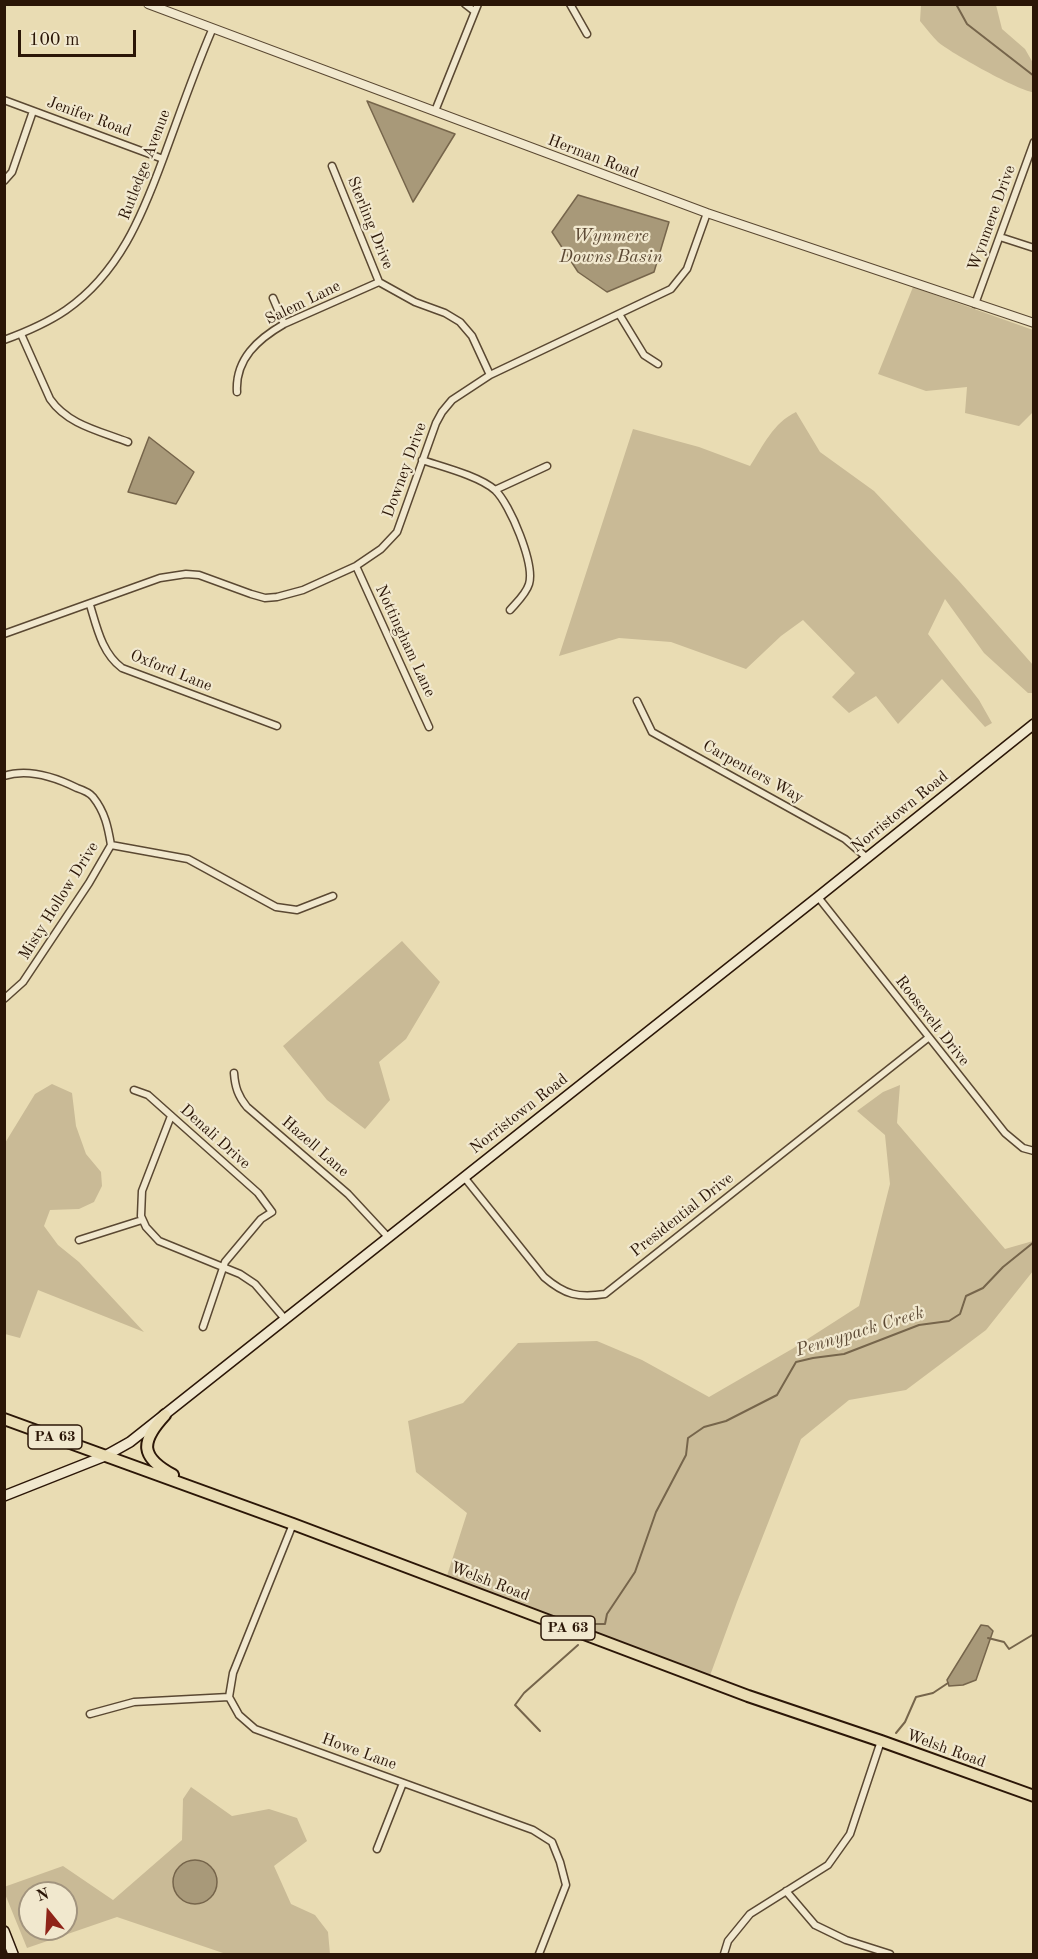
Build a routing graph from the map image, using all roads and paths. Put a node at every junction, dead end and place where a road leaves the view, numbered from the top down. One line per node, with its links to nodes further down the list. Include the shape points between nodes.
1 (148, 4): 5 (street, Herman Road)
2 (465, 4): 4 (street)
3 (570, 4): 6 (street)
4 (476, 8): 9 (street)
5 (212, 30): 9 (street, Herman Road); 11 (street, Rutledge Avenue)
6 (587, 34)
7 (4, 100): 8 (street, Jenifer Road)
8 (33, 111): 11 (street, Jenifer Road); 13 (street, via 12,172)
9 (435, 111): 14 (street, Herman Road)
10 (1034, 142): 15 (street, Wynmere Drive)
11 (163, 159): 23 (street, Rutledge Avenue, via 134,232 105,274 67,309)
12 (332, 166): 17 (street, Sterling Drive)
13 (4, 181)
14 (707, 213): 19 (street, Herman Road); 20 (street, Downey Drive, via 679,281 662,294)
15 (1000, 237): 16 (street); 19 (street, Wynmere Drive)
16 (1034, 248)
17 (379, 282): 22 (street, Salem Lane); 26 (street, Sterling Drive, via 460,322 472,336)
18 (273, 298): 22 (street)
19 (975, 304): 21 (street, Herman Road)
20 (619, 314): 25 (street, via 644,355); 26 (street, Downey Drive)
21 (1034, 323)
22 (284, 324): 27 (street, Salem Lane, via 248,353 237,378)
23 (21, 334): 24 (street, Rutledge Avenue); 28 (street, via 56,407 80,424)
24 (4, 340)
25 (658, 364)
26 (490, 375): 29 (street, Downey Drive, via 442,412)
27 (237, 392)
28 (128, 442)
29 (422, 460): 31 (street); 32 (street, Downey Drive, via 397,532)
30 (547, 466): 31 (street)
31 (495, 490): 34 (street, via 506,506 531,568 526,591)
32 (356, 566): 33 (street, Downey Drive, via 277,597 258,596 186,574 160,578); 39 (street, Nottingham Lane)
33 (90, 605): 35 (street, Downey Drive); 38 (street, Oxford Lane, via 103,646 122,668)
34 (510, 610)
35 (4, 634)
36 (637, 701): 42 (street, Carpenters Way, via 652,732 845,838)
37 (1034, 724): 42 (main road, Norristown Road)
38 (277, 726)
39 (429, 727)
40 (4, 776): 41 (street, Misty Hollow Drive, via 40,774 92,795 105,815)
41 (111, 845): 43 (street, via 188,859 276,907 297,910); 45 (street, Misty Hollow Drive, via 23,982)
42 (866, 857): 44 (main road, Norristown Road)
43 (333, 896)
44 (818, 897): 46 (street, Roosevelt Drive); 51 (main road, Norristown Road)
45 (4, 999)
46 (928, 1038): 50 (street, Roosevelt Drive, via 1005,1133 1023,1148); 51 (street, Presidential Drive, via 605,1294 578,1296 557,1288)
47 (234, 1073): 53 (street, Hazell Lane, via 237,1092 247,1107 348,1194)
48 (134, 1090): 49 (street, Denali Drive, via 148,1095)
49 (171, 1116): 52 (street, via 142,1191); 55 (street, Denali Drive, via 258,1193 272,1212 261,1219)
50 (1034, 1151)
51 (464, 1178): 53 (main road, Norristown Road)
52 (142, 1220): 54 (street); 55 (street, via 159,1241)
53 (388, 1237): 56 (main road, Norristown Road)
54 (80, 1240)
55 (223, 1267): 56 (street, via 255,1284); 57 (street)
56 (285, 1319): 58 (main road, Norristown Road)
57 (203, 1327)
58 (165, 1414): 60 (main road, Norristown Road); 61 (main road, via 150,1435 148,1454 152,1462)
59 (4, 1419): 60 (main road, Welsh Road / PA 63)
60 (105, 1456): 61 (main road, Welsh Road / PA 63); 62 (main road, Norristown Road)
61 (211, 1494): 63 (main road, Welsh Road / PA 63)
62 (4, 1496)
63 (293, 1524): 64 (street, via 233,1672); 66 (main road, Welsh Road / PA 63, via 748,1696)
64 (229, 1697): 65 (street, via 134,1702); 67 (street, Howe Lane, via 239,1715 255,1729)
65 (90, 1714)
66 (881, 1741): 68 (main road, Welsh Road / PA 63); 70 (street, via 850,1834 828,1865)
67 (403, 1783): 69 (street); 73 (street, Howe Lane, via 533,1830 552,1842 566,1884)
68 (1034, 1796)
69 (377, 1850)
70 (786, 1891): 74 (street, via 750,1914 728,1941); 75 (street, via 815,1925)
71 (4, 1931): 72 (main road)
72 (13, 1954)
73 (540, 1954)
74 (724, 1954)
75 (890, 1954)

